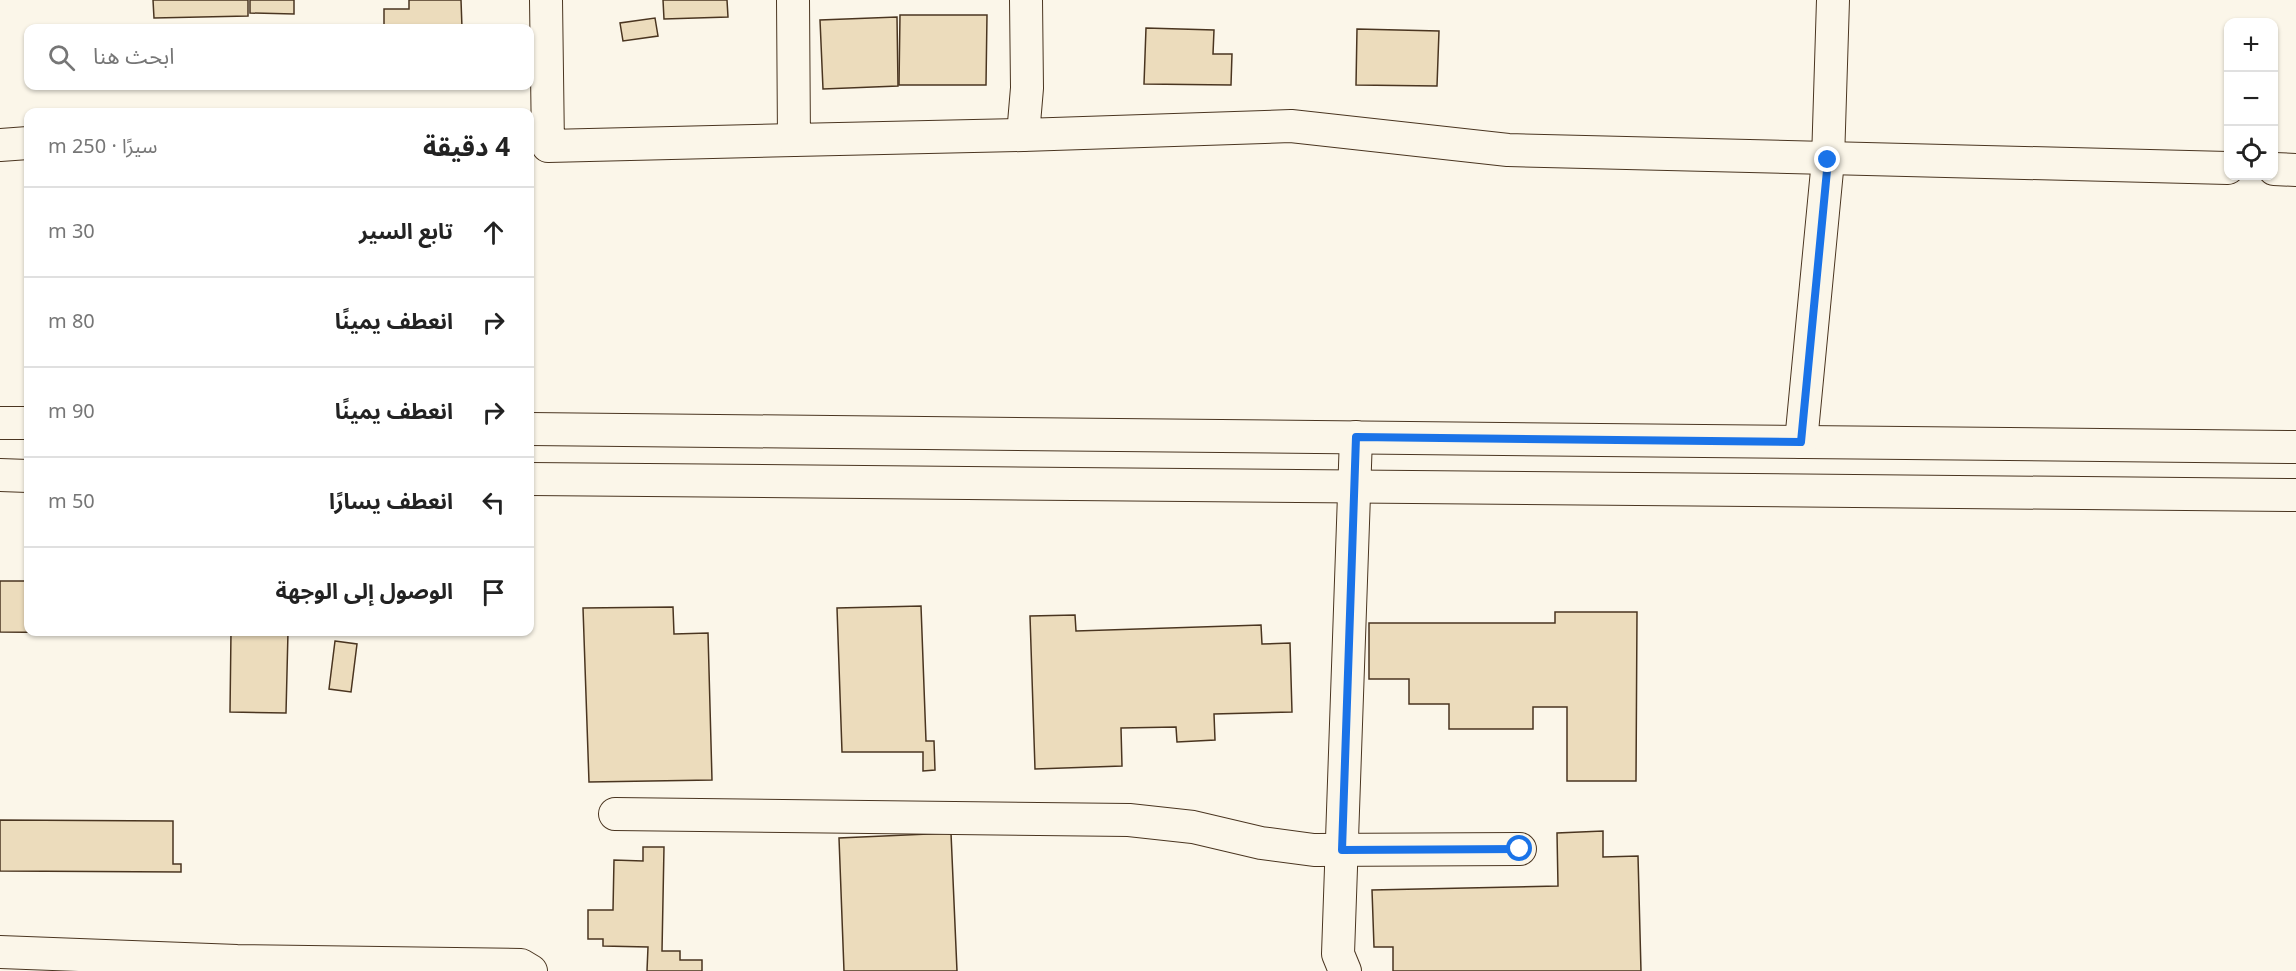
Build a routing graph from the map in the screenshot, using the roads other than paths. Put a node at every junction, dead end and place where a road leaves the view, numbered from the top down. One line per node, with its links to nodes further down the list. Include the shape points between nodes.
1 (546, 0): 9 (street)
2 (793, 0): 6 (street)
3 (1026, 0): 5 (street)
4 (1833, 0): 10 (street)
5 (1023, 135): 6 (street); 10 (street, via 1292,126 1508,150)
6 (794, 140): 9 (street)
7 (24, 144): 8 (street)
8 (0, 145)
9 (539, 146)
10 (1828, 160): 11 (street); 18 (street)
11 (2224, 168)
12 (2278, 169): 13 (street)
13 (2296, 170)
14 (0, 423): 15 (street)
15 (24, 423)
16 (534, 429): 17 (street)
17 (1356, 437): 18 (street); 23 (street)
18 (1801, 442): 19 (street)
19 (2296, 447)
20 (0, 475): 21 (street)
21 (24, 476)
22 (534, 479): 23 (street)
23 (1354, 485): 24 (street); 27 (street)
24 (2296, 495)
25 (615, 814): 27 (street, via 1129,820 1194,827 1262,843)
26 (1520, 849): 27 (street)
27 (1342, 850): 30 (street, via 1338,954)
28 (0, 952): 29 (street, via 237,961 521,964)
29 (531, 971)
30 (1345, 971)

